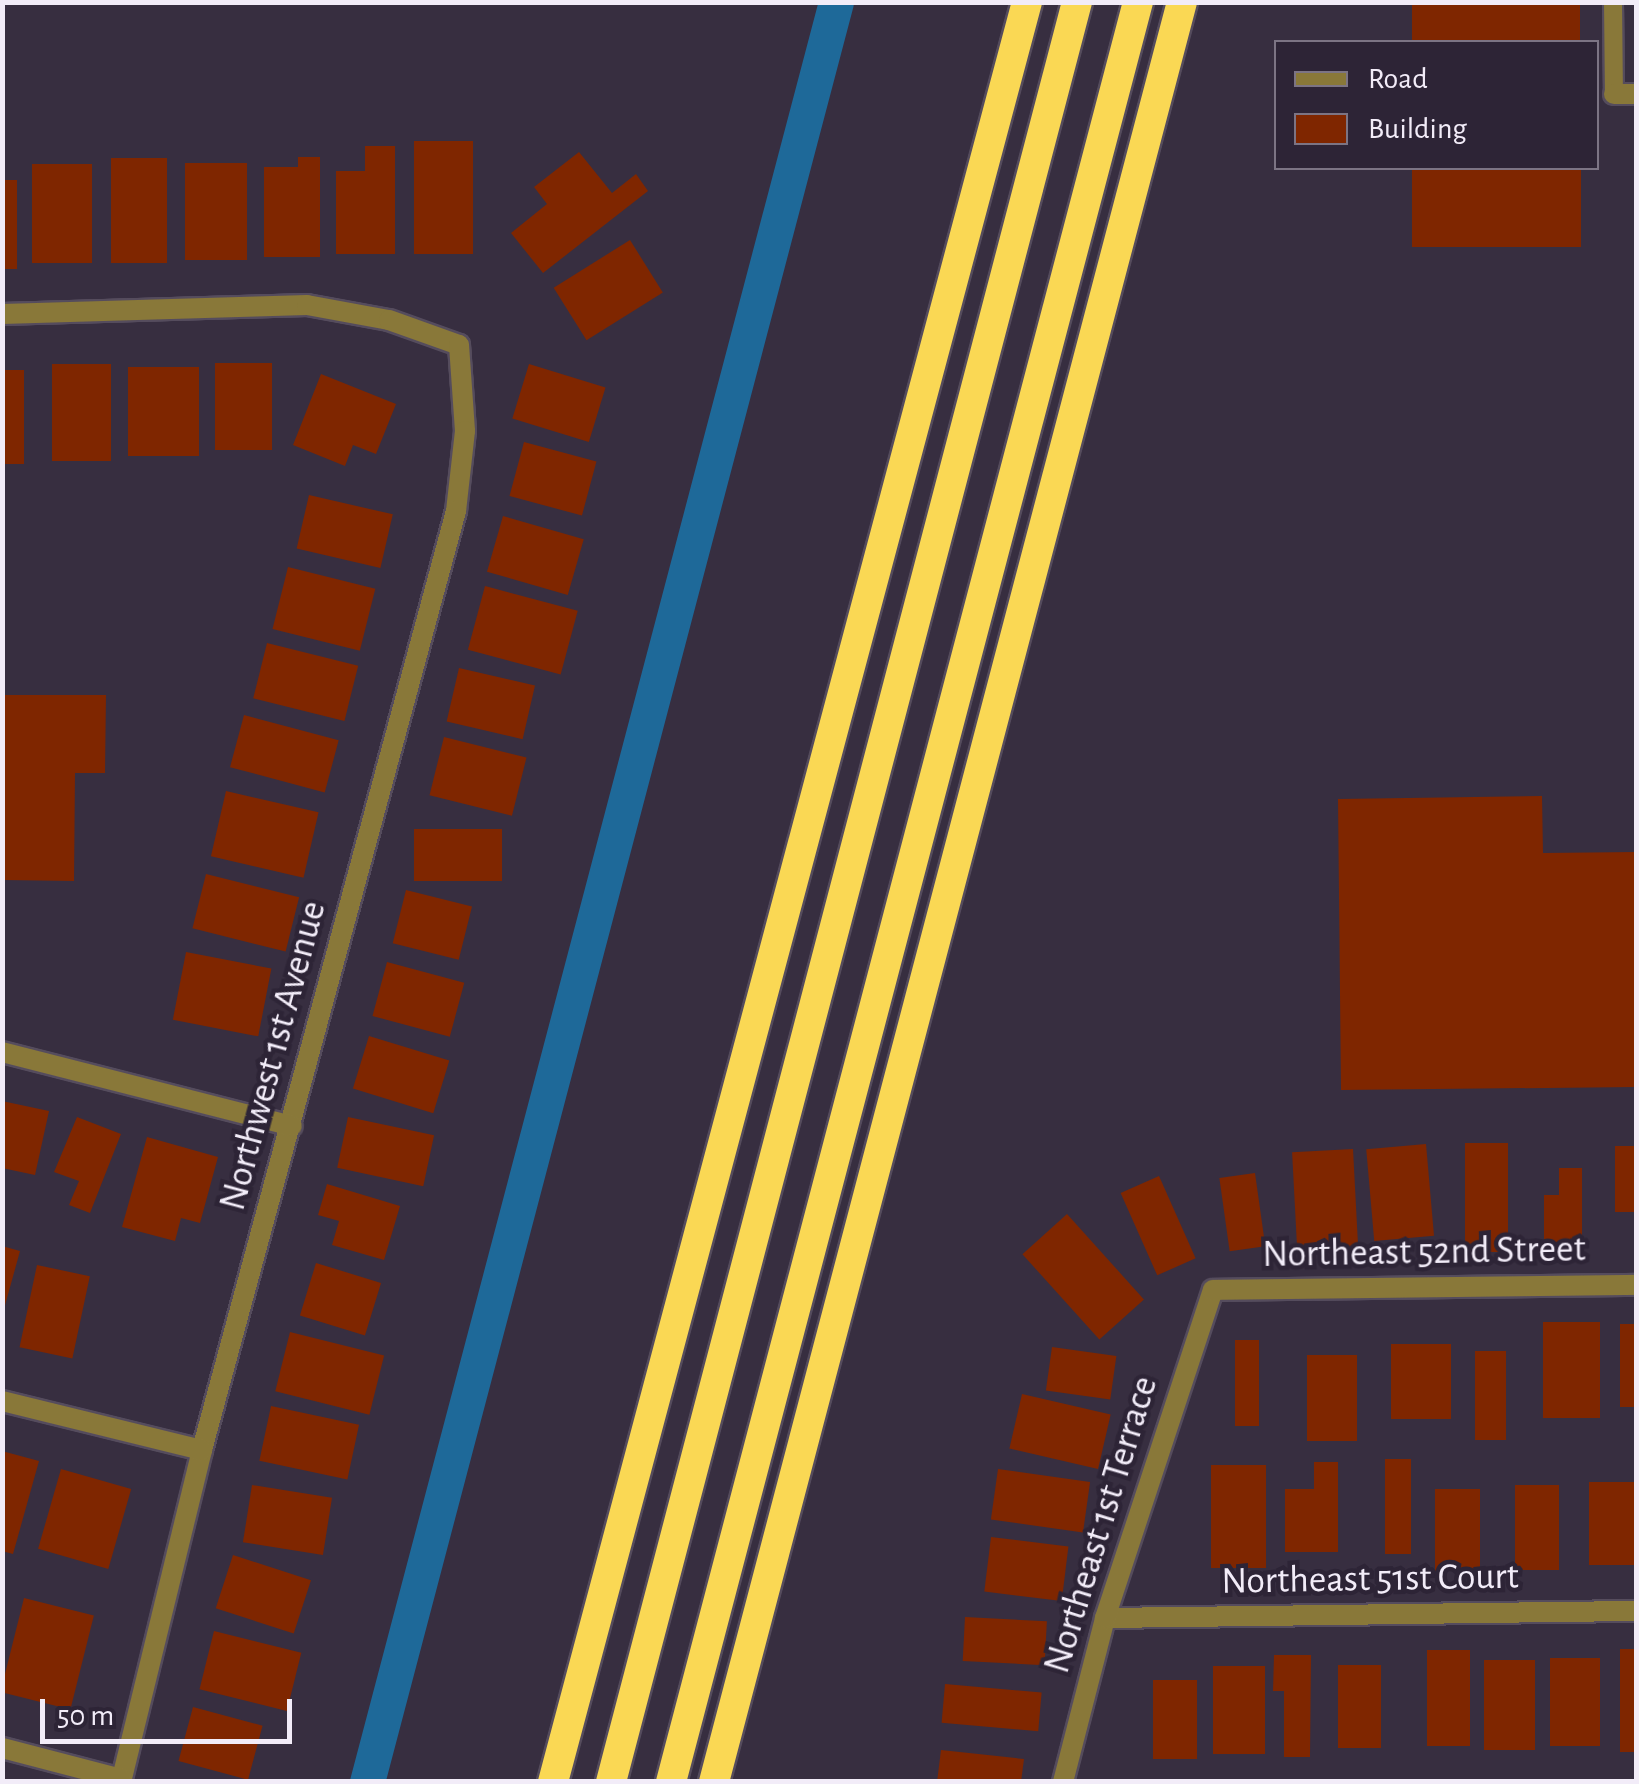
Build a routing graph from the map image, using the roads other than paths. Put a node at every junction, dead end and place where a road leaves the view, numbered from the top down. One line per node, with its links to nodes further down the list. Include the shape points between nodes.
1 (1027, 2): 19 (highway)
2 (1078, 2): 20 (highway)
3 (1138, 2): 21 (highway)
4 (1182, 2): 22 (highway)
5 (1612, 2): 6 (lane)
6 (1614, 94): 7 (street)
7 (1636, 94)
8 (2, 314): 10 (street, Northwest 1st Avenue, via 307,305 389,320 459,346 465,432 456,511)
9 (2, 1052): 10 (street)
10 (292, 1126): 14 (street, Northwest 1st Avenue)
11 (1636, 1285): 12 (street, Northeast 52nd Street)
12 (1213, 1290): 16 (street, Northeast 1st Terrace)
13 (2, 1401): 14 (street)
14 (202, 1450): 18 (street, Northwest 1st Avenue)
15 (1636, 1611): 16 (street, Northeast 51st Court)
16 (1105, 1618): 23 (street, Northeast 1st Terrace)
17 (2, 1748): 18 (street)
18 (121, 1780)
19 (553, 1782)
20 (611, 1782)
21 (671, 1782)
22 (714, 1782)
23 (1064, 1782)

